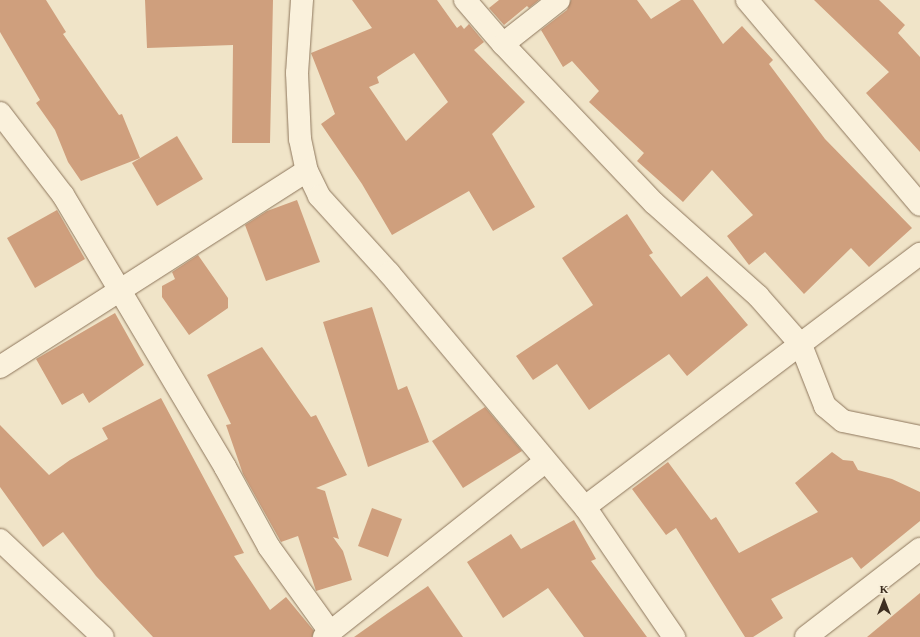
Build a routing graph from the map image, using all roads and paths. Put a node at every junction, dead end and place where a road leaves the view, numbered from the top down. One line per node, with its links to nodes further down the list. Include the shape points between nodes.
1 (302, 0): 7 (street, via 298,80 300,139)
2 (465, 0): 5 (street)
3 (559, 0): 5 (street)
4 (747, 0): 8 (street)
5 (503, 44): 11 (street, via 654,203 758,296)
6 (0, 113): 10 (street, via 63,195)
7 (307, 171): 10 (street); 14 (street, via 320,196 389,273)
8 (920, 205)
9 (920, 254): 11 (street)
10 (120, 291): 12 (street); 18 (street, via 269,546)
11 (801, 345): 13 (street, via 825,406 843,421); 15 (street)
12 (0, 367)
13 (920, 437)
14 (546, 461): 15 (street); 18 (street)
15 (585, 507): 20 (street)
16 (0, 540): 19 (street)
17 (920, 549): 21 (street)
18 (327, 634)
19 (103, 637)
20 (674, 637)
21 (806, 637)

